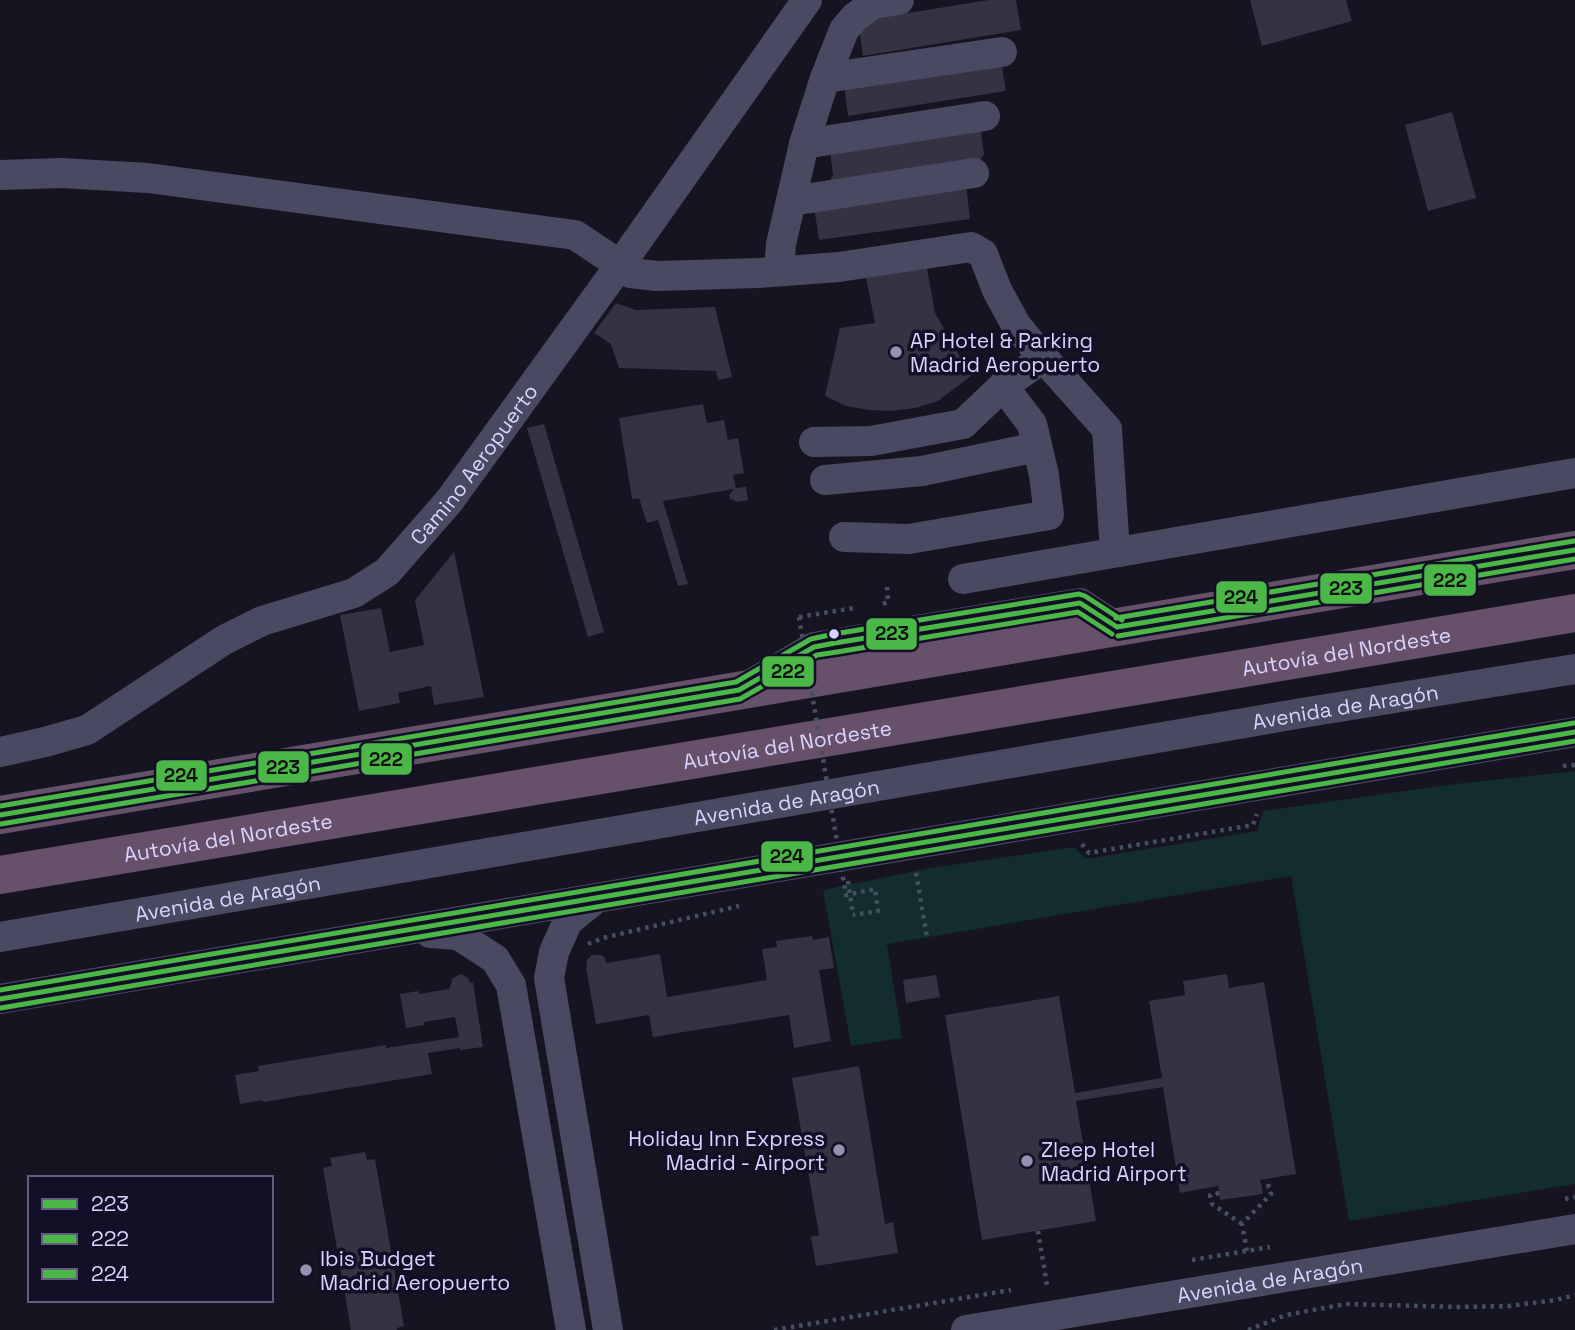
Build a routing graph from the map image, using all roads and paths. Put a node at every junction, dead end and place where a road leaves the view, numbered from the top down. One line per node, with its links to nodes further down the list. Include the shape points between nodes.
1 (807, 0): 10 (street, Camino Aeropuerto)
2 (899, 0): 4 (street, via 873,4 855,17 844,30)
3 (1002, 52): 4 (street)
4 (825, 78): 6 (street)
5 (985, 116): 6 (street)
6 (804, 144): 9 (street)
7 (974, 173): 9 (street)
8 (0, 175): 10 (street, via 148,178 575,235)
9 (791, 201): 11 (street, via 780,244)
10 (620, 265): 11 (street, via 630,273 657,276); 30 (street, Camino Aeropuerto, via 450,500 387,572 354,593 262,621 223,640 87,730)
11 (779, 271): 12 (street, via 971,247 982,254 1016,325)
12 (1040, 354): 13 (street, via 1032,366); 21 (street, via 1107,429)
13 (1003, 386): 14 (street, via 963,424 871,441); 15 (street, via 1032,424)
14 (814, 442)
15 (1037, 447): 17 (street, via 922,471); 19 (street, via 1049,514 909,539)
16 (1575, 473): 21 (street)
17 (825, 480)
18 (1575, 534): 24 (highway)
19 (844, 537)
20 (1575, 550): 24 (highway)
21 (1115, 552): 22 (street)
22 (963, 579)
23 (887, 587): 25 (path, via 888,603)
24 (1288, 598): 31 (highway)
25 (880, 604)
26 (860, 607): 34 (path, bridge, via 799,617 846,895 875,889 878,911 853,915)
27 (1575, 612): 33 (highway, Autovía del Nordeste)
28 (1575, 668): 37 (street, Avenida de Aragón)
29 (1575, 733): 35 (street)
30 (0, 752)
31 (0, 815)
32 (915, 866): 38 (path)
33 (0, 875)
34 (847, 880)
35 (596, 899): 36 (street); 49 (street, via 568,921 549,978)
36 (402, 931): 39 (street); 48 (street, via 458,935 495,959 511,985)
37 (0, 937)
38 (927, 937)
39 (0, 999)
40 (1261, 1187): 42 (path, via 1269,1186 1271,1194)
41 (1219, 1194): 42 (path, via 1210,1195 1212,1204)
42 (1242, 1224): 45 (path)
43 (1575, 1229): 50 (street, Avenida de Aragón)
44 (1038, 1231): 46 (path)
45 (1247, 1251)
46 (1047, 1285)
47 (1575, 1295): 51 (path, via 1510,1306 1346,1304 1286,1315)
48 (571, 1330)
49 (608, 1330)
50 (966, 1330)
51 (1248, 1330)

